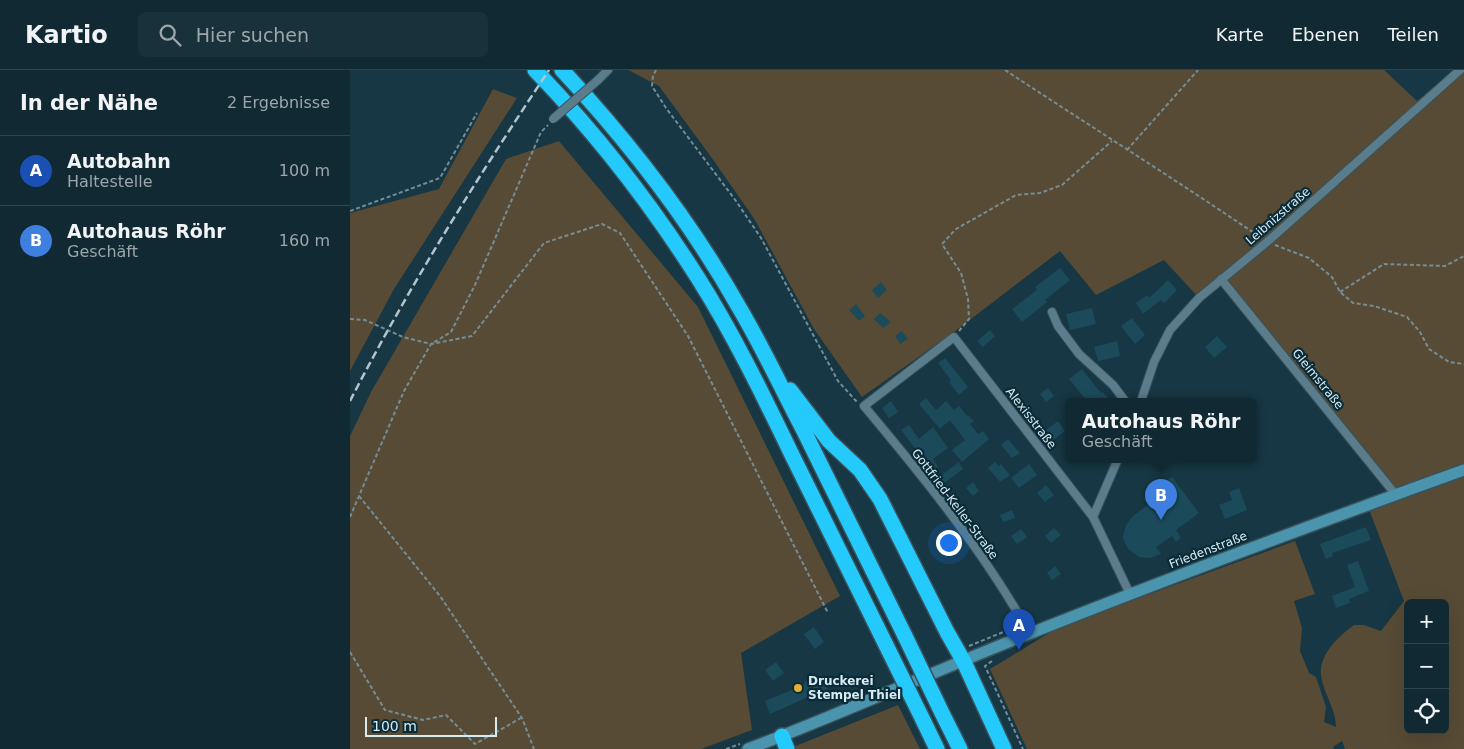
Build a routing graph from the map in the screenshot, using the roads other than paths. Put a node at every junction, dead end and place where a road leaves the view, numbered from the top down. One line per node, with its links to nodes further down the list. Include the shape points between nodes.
1 (535, 70): 21 (highway, bridge, via 613,160 698,279 746,363)
2 (562, 70): 8 (highway, via 656,180 740,308)
3 (608, 70): 5 (street, bridge)
4 (1460, 70): 6 (street, Leibnizstraße, via 1267,242)
5 (553, 119)
6 (1221, 278): 10 (street, Leibnizstraße, via 1170,330 1154,362); 14 (street, Gleimstraße)
7 (1052, 312): 9 (street, via 1073,348)
8 (768, 361): 18 (highway, via 829,440 870,483); 22 (highway, bridge)
9 (1123, 398)
10 (1142, 398)
11 (864, 406): 15 (street, Alexisstraße, via 954,337); 17 (street, Gottfried-Keller-Straße, via 932,488)
12 (1116, 463): 15 (street)
13 (1464, 470): 14 (main road, Friedenstraße)
14 (1396, 494): 16 (main road, Friedenstraße)
15 (1093, 517): 16 (street, Alexisstraße)
16 (1130, 594): 18 (main road, Friedenstraße)
17 (1022, 620)
18 (964, 662): 19 (main road, Friedenstraße, via 861,704); 23 (highway)
19 (785, 742): 20 (main road, Friedenstraße)
20 (748, 749)
21 (937, 749)
22 (960, 749)
23 (1004, 749)

